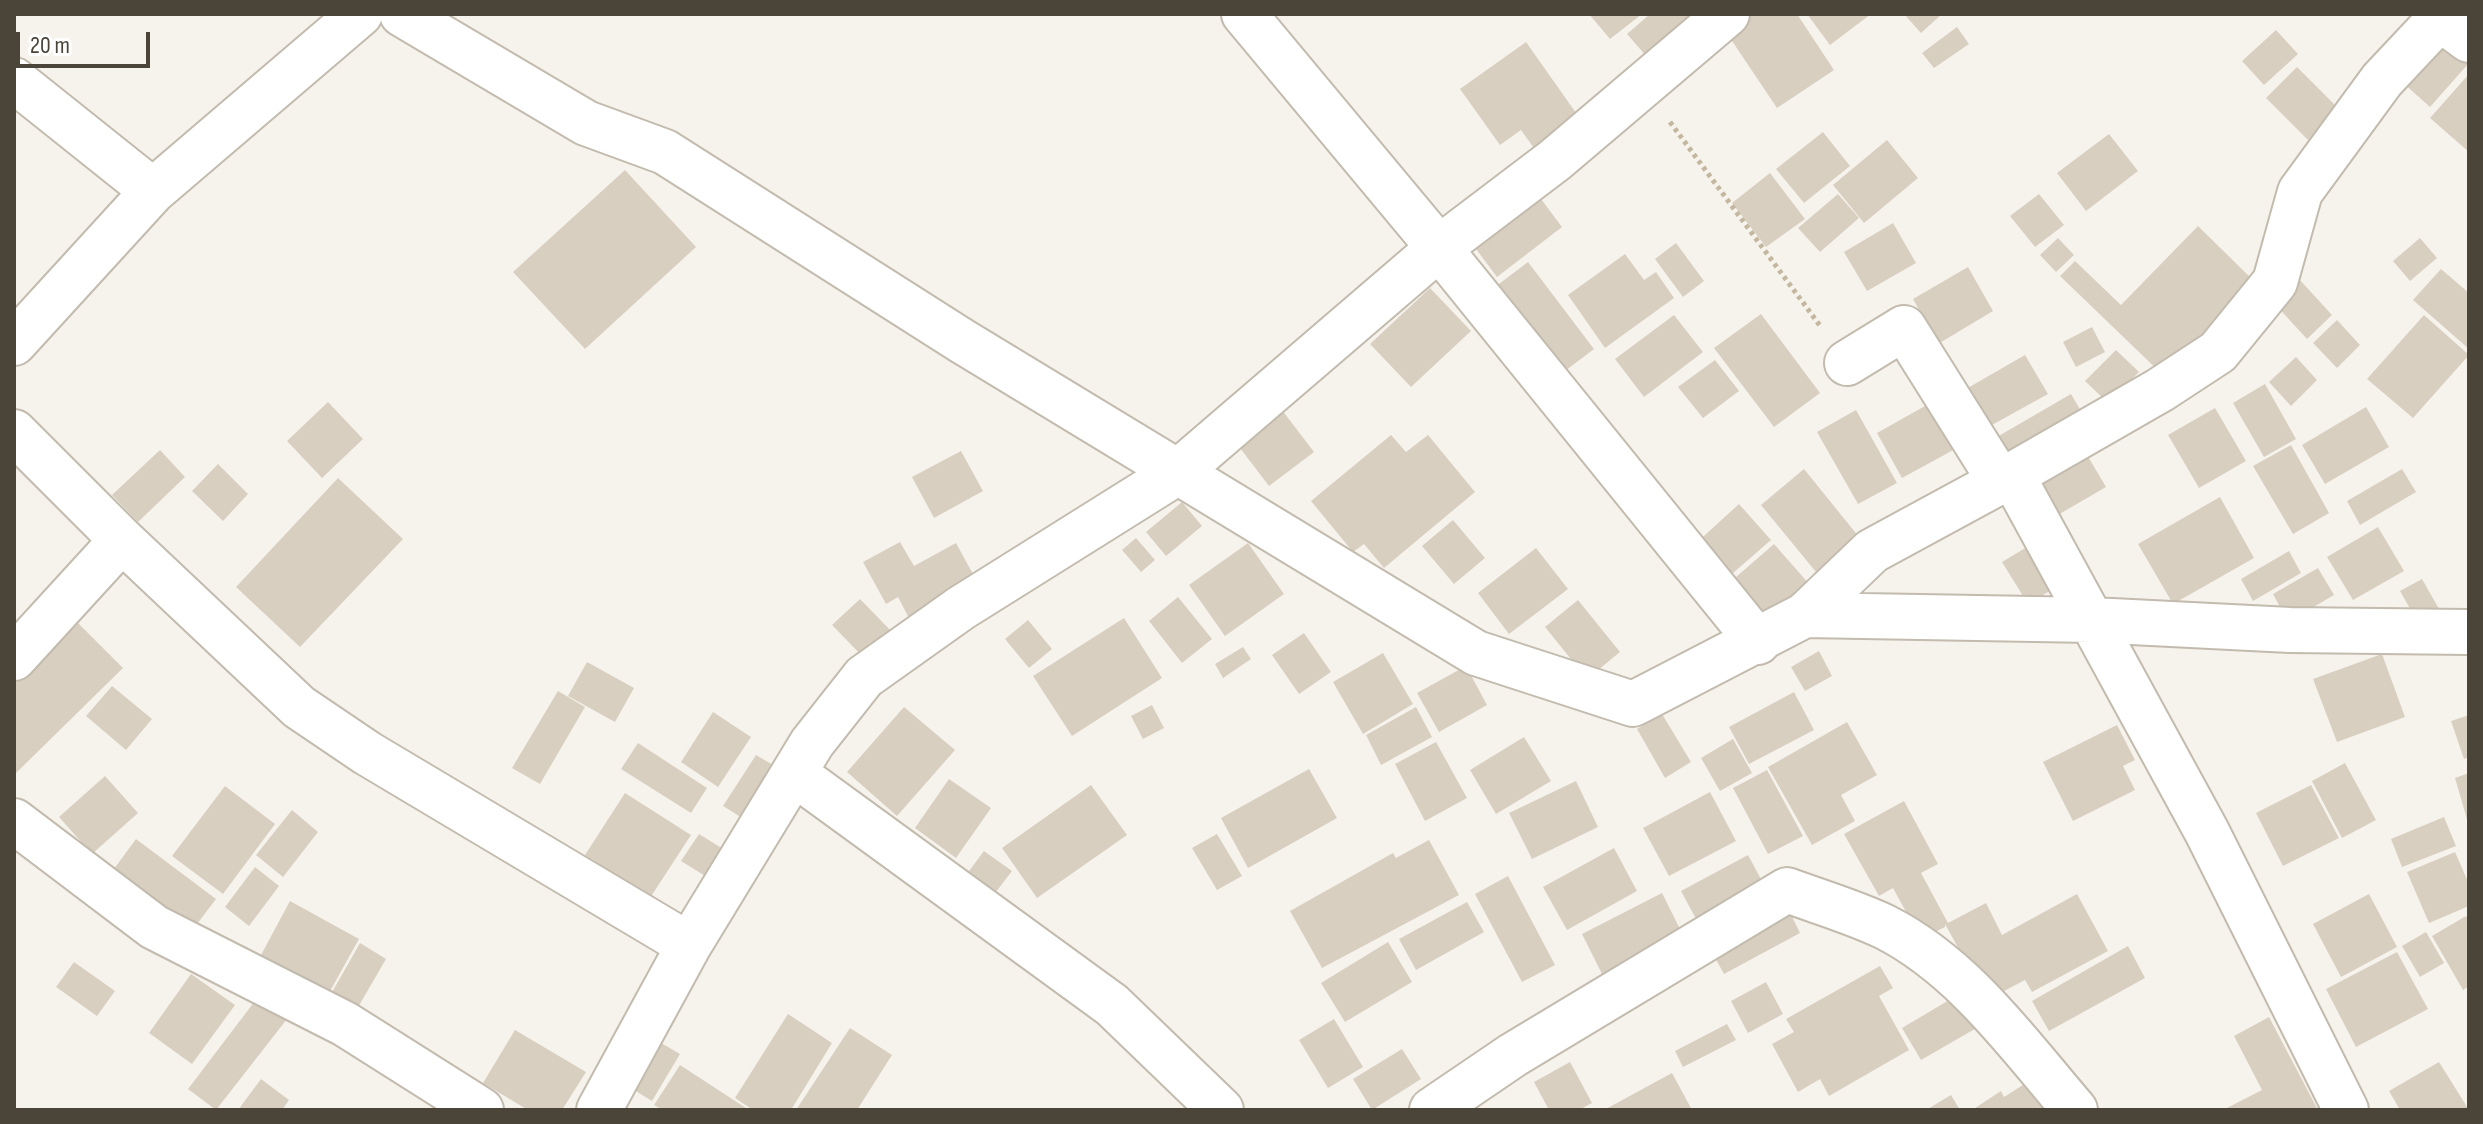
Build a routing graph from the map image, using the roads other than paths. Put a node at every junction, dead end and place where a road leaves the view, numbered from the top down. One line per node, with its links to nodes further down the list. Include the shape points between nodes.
1 (360, 14): 7 (street)
2 (402, 14): 12 (street, via 586,123 665,152)
3 (1244, 14): 8 (street)
4 (1727, 14): 8 (street, via 1555,160)
5 (2435, 23): 13 (street, via 2382,80 2300,192 2275,282 2218,352)
6 (14, 80): 7 (street)
7 (153, 191): 9 (street)
8 (1439, 248): 12 (street); 18 (street)
9 (14, 343)
10 (1847, 363): 13 (street, via 1904,328)
11 (14, 432): 14 (street)
12 (1178, 472): 18 (street, via 1476,653 1633,704); 20 (street, via 961,608 864,677 812,743)
13 (2006, 478): 15 (street, via 1872,551); 16 (street)
14 (122, 540): 19 (street); 22 (street, via 299,707)
15 (1805, 615): 16 (street); 18 (street)
16 (2092, 620): 17 (street); 28 (street, via 2207,832)
17 (2469, 632)
18 (1758, 642)
19 (14, 658)
20 (795, 774): 22 (street); 25 (street, via 1112,1005)
21 (14, 821): 23 (street, via 154,927 345,1024)
22 (689, 945): 24 (street)
23 (481, 1110)
24 (599, 1110)
25 (1221, 1110)
26 (1432, 1110): 27 (street, via 1513,1055 1787,890 1887,928 1927,957 1976,995)
27 (2075, 1110)
28 (2346, 1110)

